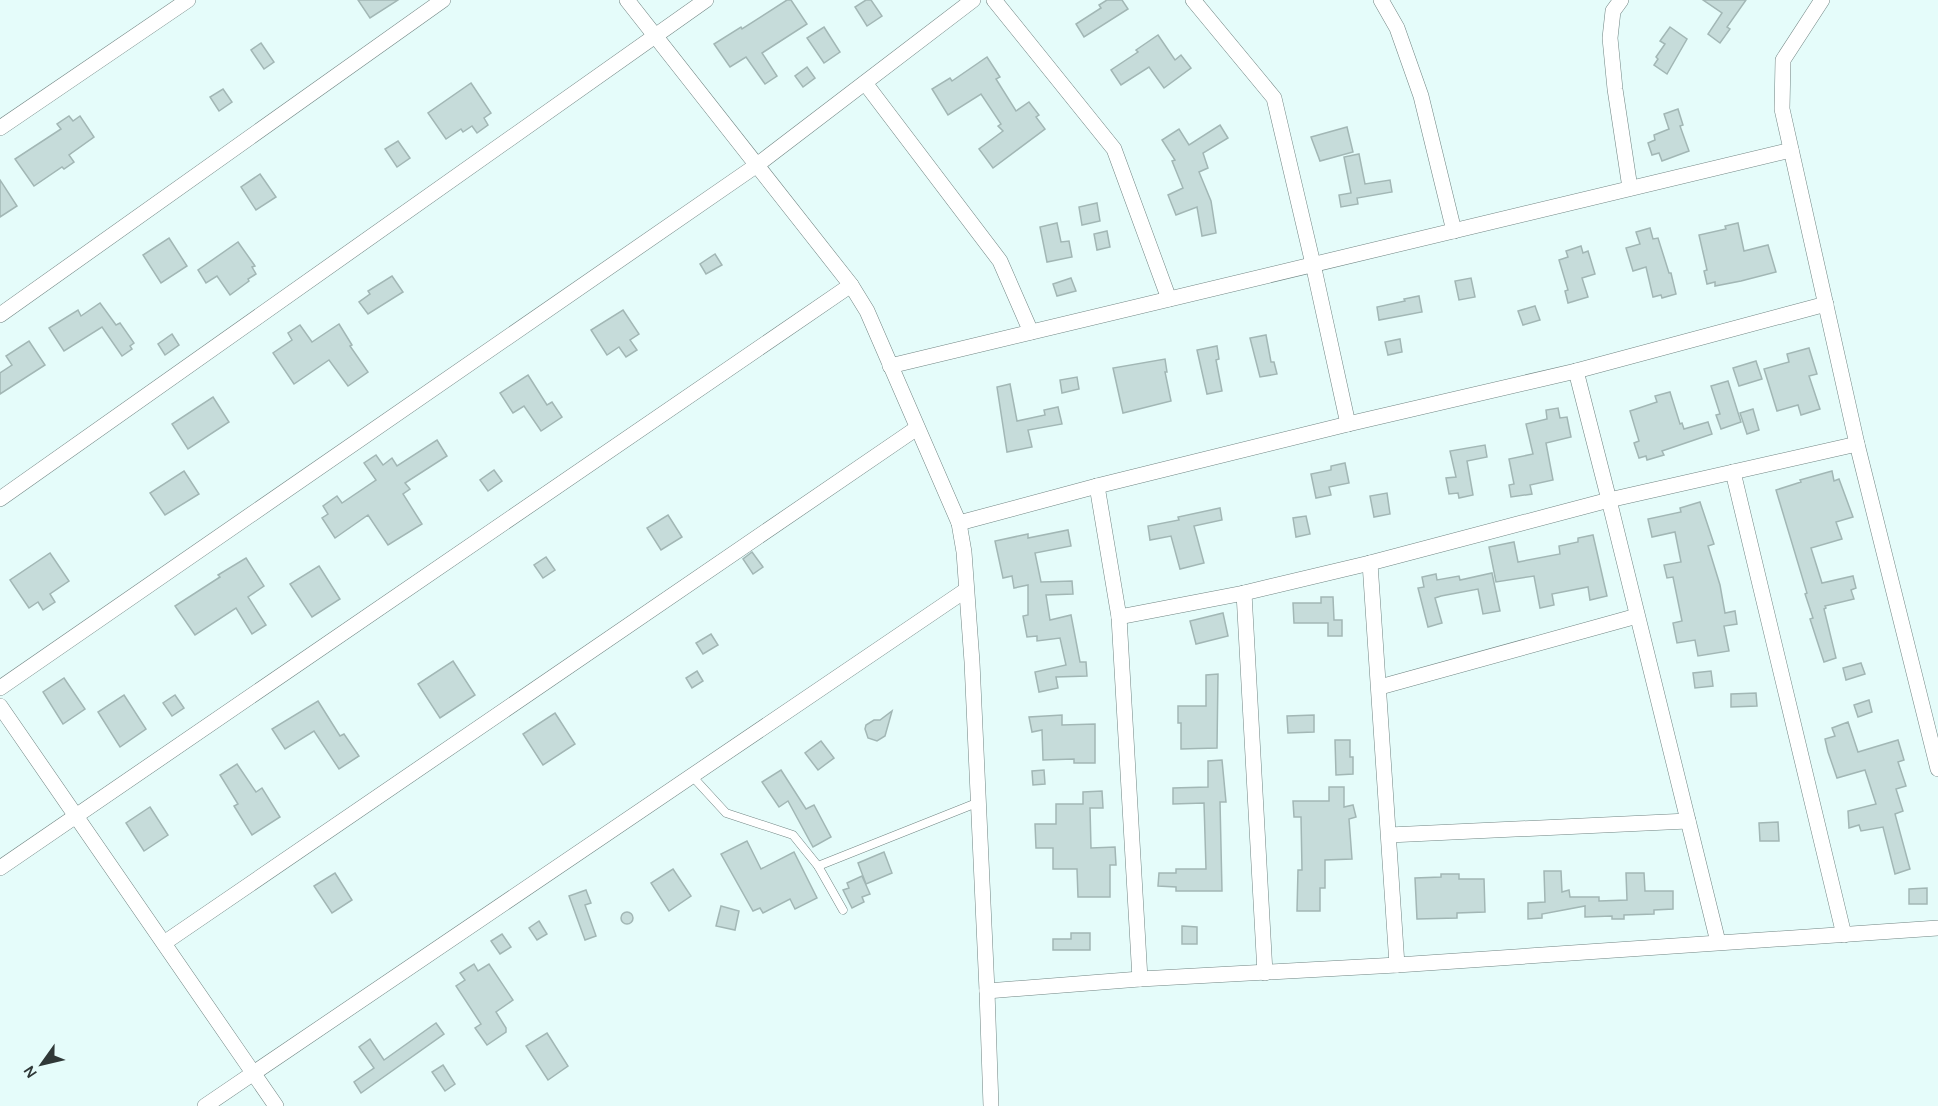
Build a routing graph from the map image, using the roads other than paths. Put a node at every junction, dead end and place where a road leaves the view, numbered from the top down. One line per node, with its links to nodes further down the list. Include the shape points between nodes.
1 (188, 0): 13 (street)
2 (443, 0): 22 (street)
3 (627, 0): 11 (street)
4 (705, 0): 11 (street)
5 (973, 0): 12 (street)
6 (994, 0): 20 (street, via 1114,149)
7 (1193, 0): 18 (street, via 1274,98)
8 (1381, 0): 17 (street, via 1397,28 1421,96)
9 (1621, 0): 16 (street, via 1613,11 1610,38)
10 (1822, 0): 14 (street, via 1783,60 1782,109)
11 (656, 36): 15 (street); 31 (street)
12 (865, 82): 15 (street); 23 (street, via 1000,261)
13 (0, 128)
14 (1791, 150): 16 (street); 21 (street)
15 (757, 165): 19 (street); 40 (street)
16 (1630, 188): 17 (street)
17 (1454, 231): 18 (street)
18 (1313, 264): 20 (street); 26 (street)
19 (851, 285): 24 (street); 45 (street)
20 (1169, 299): 23 (street)
21 (1826, 304): 25 (street); 28 (street)
22 (0, 315)
23 (1031, 332): 24 (street)
24 (890, 366): 27 (street)
25 (1576, 371): 26 (street); 32 (street)
26 (1348, 424): 30 (street)
27 (917, 428): 33 (street); 54 (street)
28 (1857, 444): 29 (street); 42 (street)
29 (1733, 472): 32 (street); 52 (street)
30 (1097, 486): 33 (street); 38 (street)
31 (0, 499)
32 (1609, 500): 34 (street); 37 (street)
33 (959, 524): 35 (street)
34 (1370, 563): 36 (street); 39 (street)
35 (966, 590): 43 (street); 44 (street)
36 (1244, 593): 38 (street); 56 (street)
37 (1637, 616): 39 (street); 46 (street)
38 (1119, 617): 57 (street)
39 (1380, 687): 47 (street)
40 (0, 688)
41 (0, 706): 45 (street)
42 (1938, 769)
43 (692, 776): 48 (lane, via 726,813 793,835); 59 (street)
44 (978, 802): 48 (lane); 58 (street)
45 (76, 817): 49 (street); 54 (street)
46 (1688, 821): 47 (street); 53 (street)
47 (1389, 836): 55 (street)
48 (818, 866): 50 (lane)
49 (0, 868)
50 (843, 910)
51 (1938, 928): 52 (street)
52 (1844, 934): 53 (street)
53 (1718, 942): 55 (street)
54 (164, 943): 59 (street)
55 (1397, 965): 56 (street)
56 (1264, 973): 57 (street)
57 (1140, 979): 58 (street)
58 (987, 991): 62 (street)
59 (254, 1075): 60 (street); 61 (street)
60 (205, 1106)
61 (276, 1106)
62 (991, 1106)

